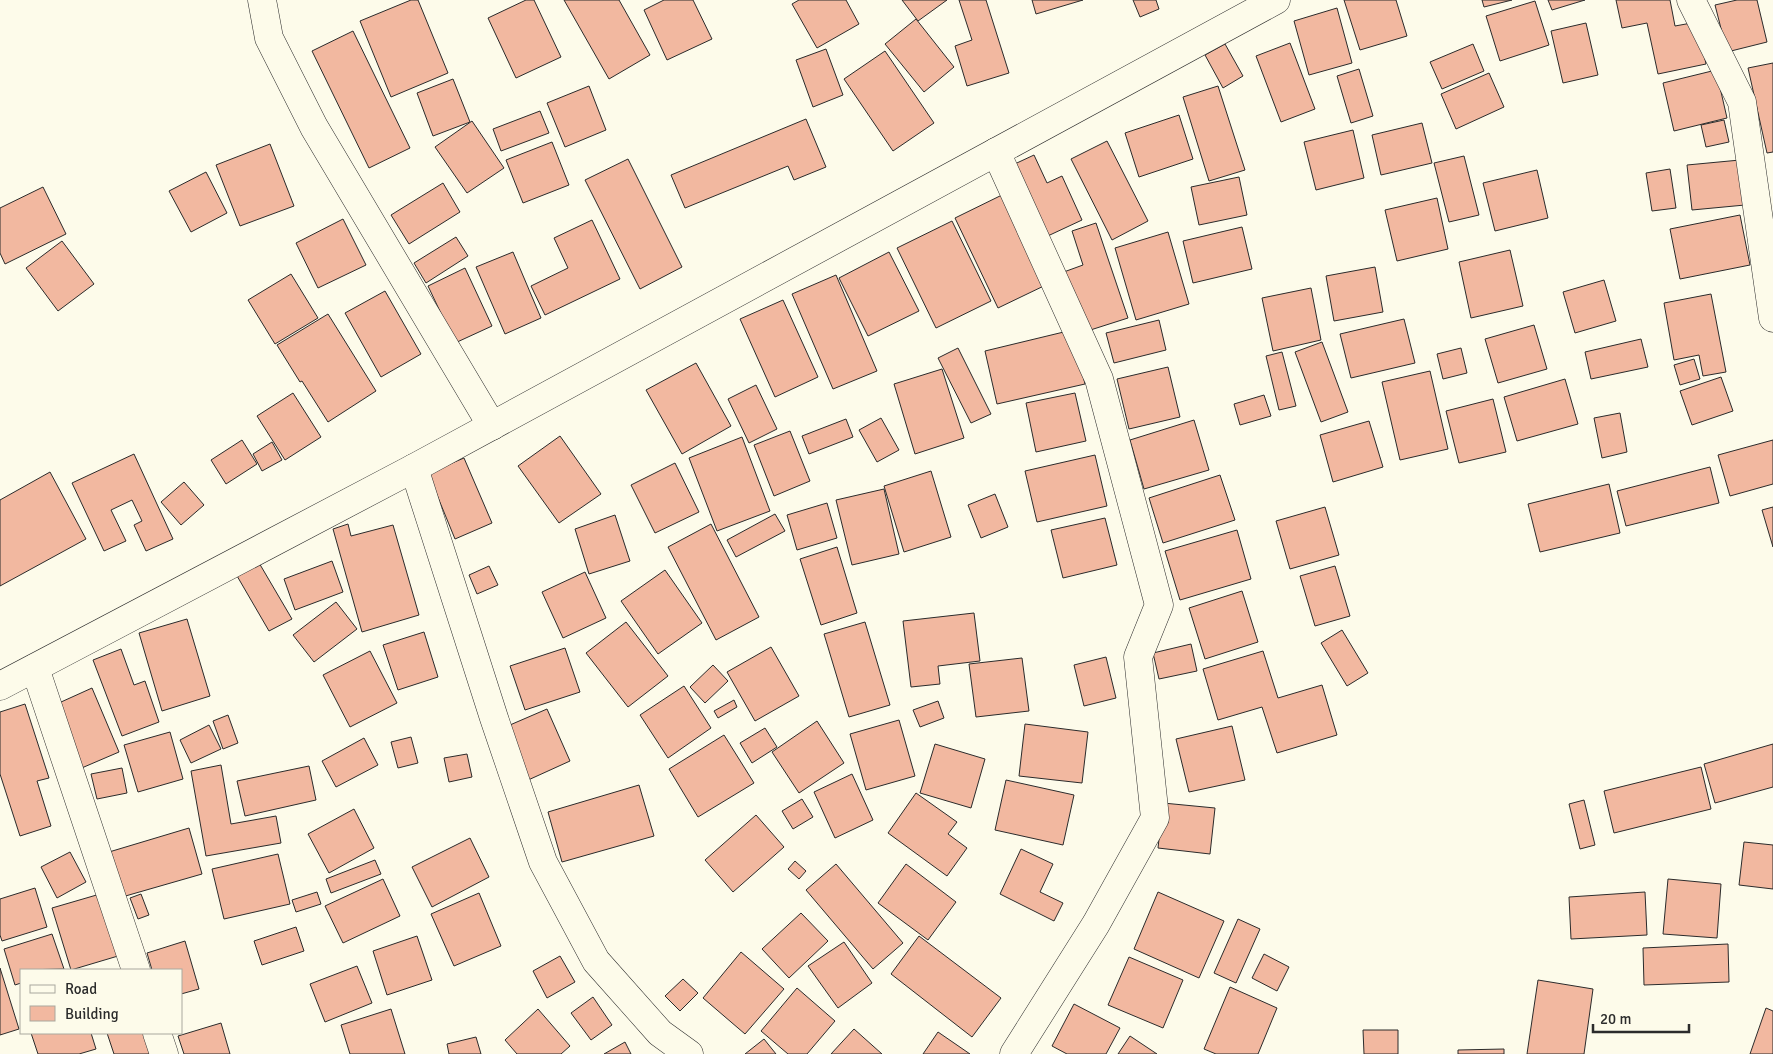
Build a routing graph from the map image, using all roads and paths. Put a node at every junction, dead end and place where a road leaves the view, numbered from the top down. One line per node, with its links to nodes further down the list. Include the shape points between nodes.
1 (262, 0): 6 (street, via 269,38 314,127)
2 (1276, 0): 4 (street)
3 (1691, 0): 5 (street, via 1742,102)
4 (996, 152): 6 (street); 14 (street, via 1099,379 1158,605 1138,657 1155,818 1096,924)
5 (1773, 318)
6 (492, 426): 7 (street)
7 (414, 468): 8 (street); 13 (street, via 543,862 596,960 660,1032)
8 (35, 668): 9 (street); 10 (street)
9 (0, 686)
10 (136, 969)
11 (157, 1034): 12 (street)
12 (164, 1054)
13 (689, 1054)
14 (1014, 1054)

